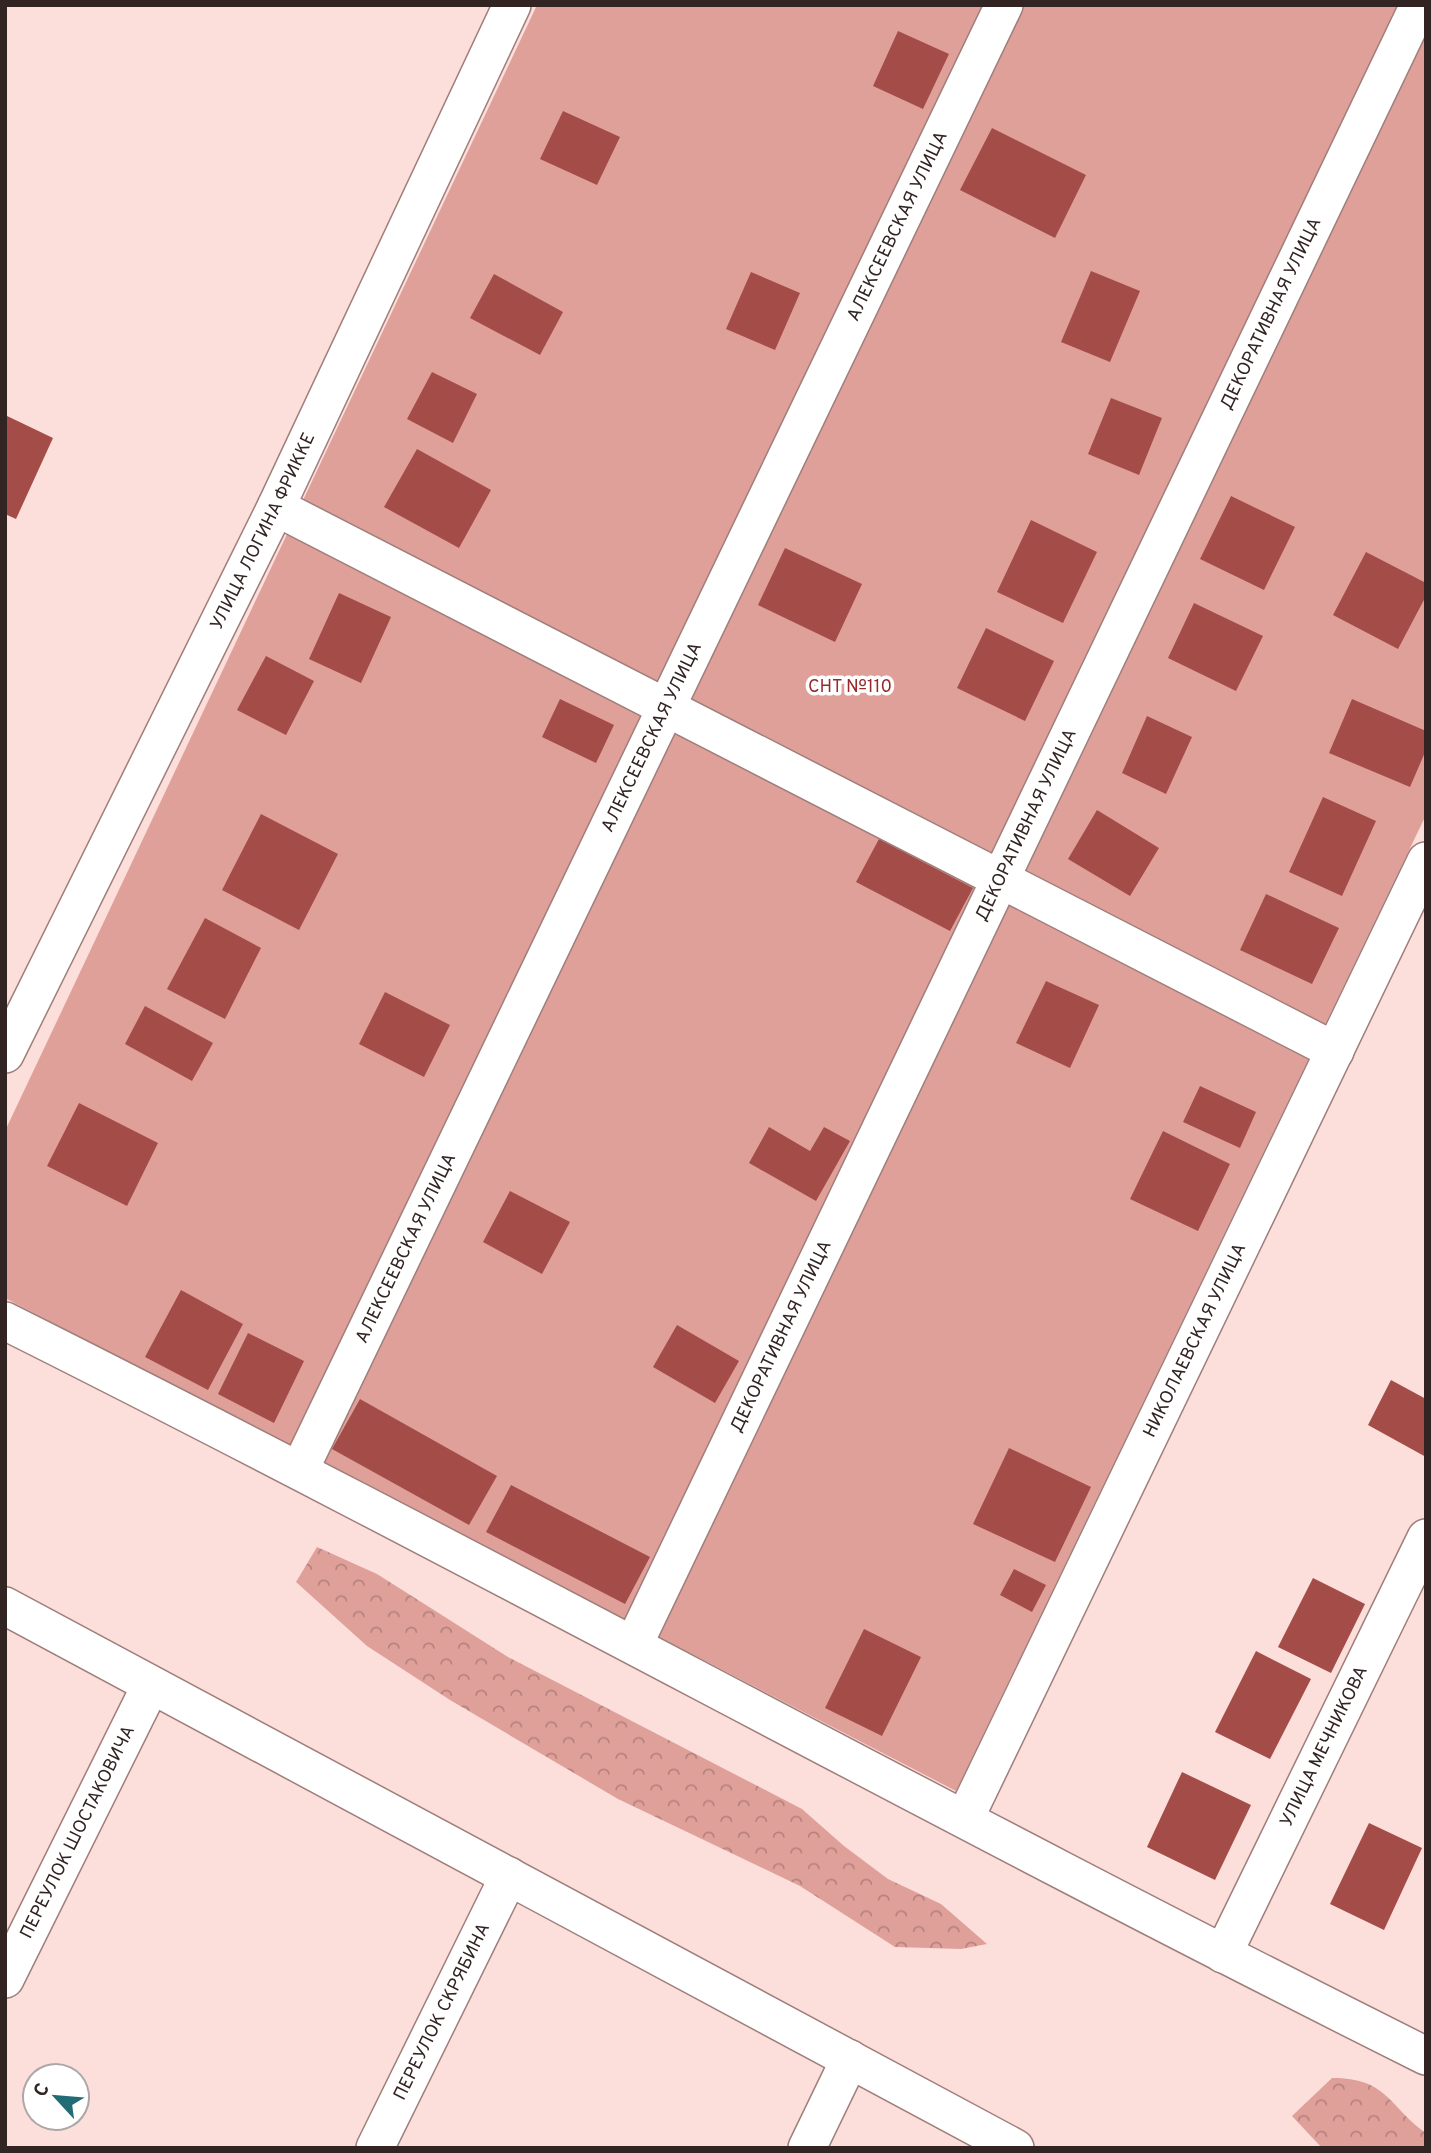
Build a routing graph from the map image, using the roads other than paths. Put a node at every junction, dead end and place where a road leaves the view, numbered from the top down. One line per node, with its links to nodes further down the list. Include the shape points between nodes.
1 (512, 5): 4 (street, УЛИЦА ЛОГИНА ФРИККЕ)
2 (1004, 5): 5 (street, АЛЕКСЕЕВСКАЯ УЛИЦА)
3 (1419, 5): 7 (street, ДЕКОРАТИВНАЯ УЛИЦА)
4 (276, 507): 5 (street); 9 (street, УЛИЦА ЛОГИНА ФРИККЕ)
5 (667, 708): 7 (street); 11 (street, АЛЕКСЕЕВСКАЯ УЛИЦА)
6 (1426, 862): 8 (street, НИКОЛАЕВСКАЯ УЛИЦА)
7 (1001, 879): 8 (street); 14 (street, ДЕКОРАТИВНАЯ УЛИЦА)
8 (1335, 1051): 16 (street, НИКОЛАЕВСКАЯ УЛИЦА)
9 (5, 1054)
10 (5, 1321): 11 (street)
11 (300, 1469): 14 (street)
12 (1426, 1538): 18 (street, УЛИЦА МЕЧНИКОВА)
13 (5, 1606): 15 (street)
14 (634, 1644): 16 (street)
15 (151, 1685): 17 (street); 19 (street, ПЕРЕУЛОК ШОСТАКОВИЧА)
16 (965, 1818): 18 (street)
17 (509, 1876): 21 (street); 22 (street, ПЕРЕУЛОК СКРЯБИНА)
18 (1223, 1954): 20 (street)
19 (5, 1979)
20 (1426, 2056)
21 (850, 2059): 23 (street); 24 (street)
22 (375, 2148)
23 (807, 2148)
24 (1015, 2148)

